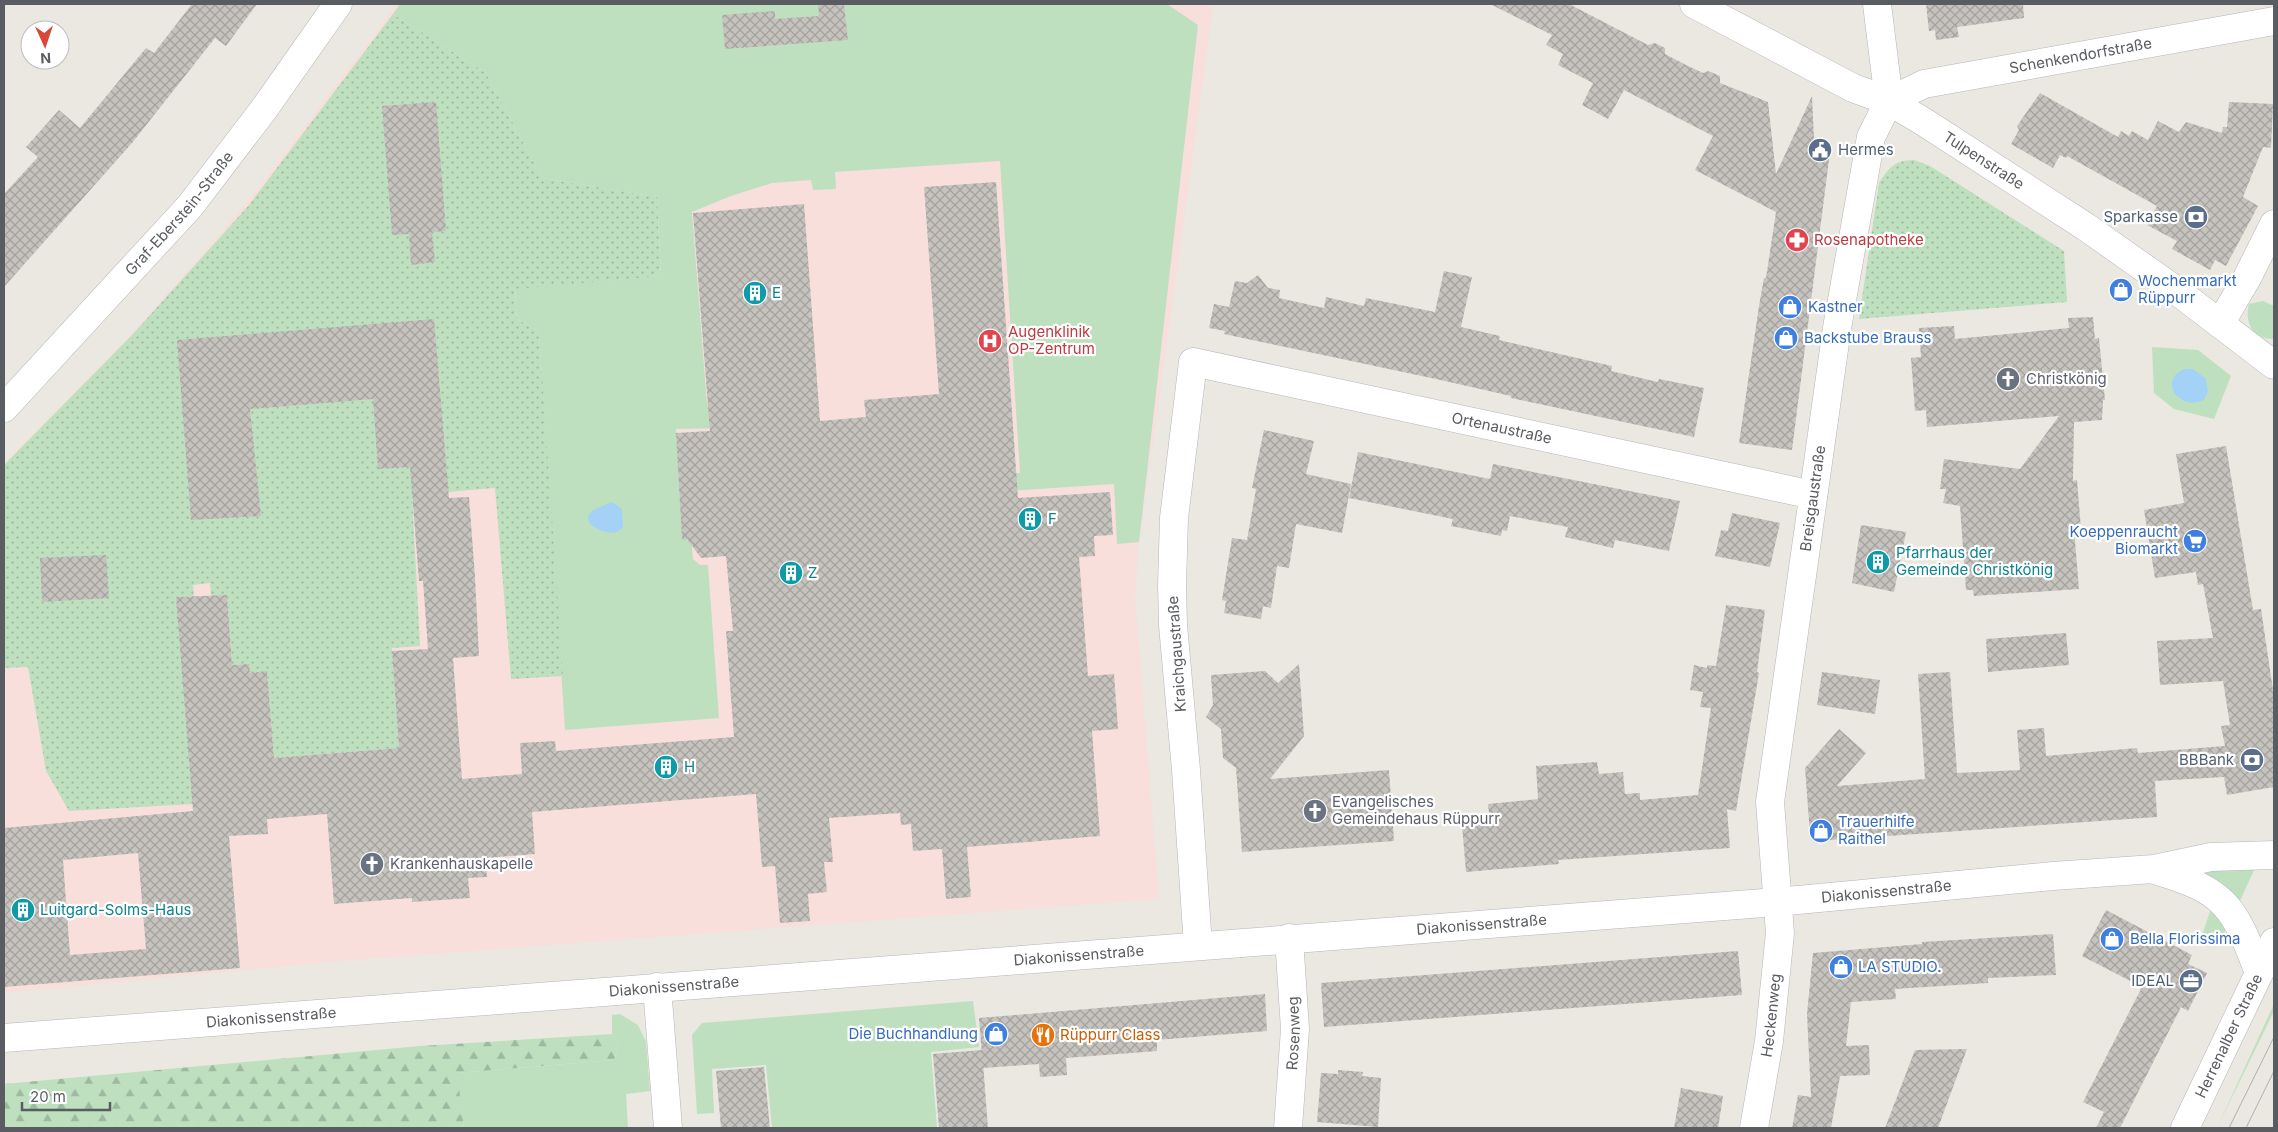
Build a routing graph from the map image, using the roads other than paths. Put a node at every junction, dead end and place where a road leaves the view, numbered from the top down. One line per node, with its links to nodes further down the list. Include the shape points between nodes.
1 (338, 4): 11 (street, Graf-Eberstein-Straße, via 190,206)
2 (1694, 4): 5 (street, Tulpenstraße, via 1852,88)
3 (1877, 4): 5 (street)
4 (2274, 21): 5 (street, Schenkendorfstraße, via 1924,84)
5 (1889, 101): 7 (street, Tulpenstraße, via 2086,227); 12 (street, Breisgaustraße, via 1871,137 1837,328)
6 (2274, 224): 7 (street)
7 (2220, 324): 8 (street, Tulpenstraße)
8 (2264, 350): 10 (street, Tulpenstraße)
9 (1193, 362): 12 (street, Ortenaustraße); 18 (street, Kraichgaustraße, via 1174,518 1172,585)
10 (2274, 365)
11 (4, 408)
12 (1813, 495): 15 (street, Breisgaustraße, via 1770,802)
13 (2274, 855): 14 (street, Diakonissenstraße, via 2211,857)
14 (2154, 870): 15 (street, Diakonissenstraße, via 2053,876); 19 (street, Diakonissenstraße, via 2188,880 2214,894 2230,910 2243,932)
15 (1777, 902): 16 (street, Diakonissenstraße); 24 (street, Heckenweg, via 1780,933 1766,1066)
16 (1289, 938): 18 (street, Diakonissenstraße); 23 (street, Rosenweg, via 1295,1029)
17 (2274, 942): 19 (street, Herrenalber Straße)
18 (1198, 946): 20 (street, Diakonissenstraße)
19 (2259, 973): 25 (street, Herrenalber Straße)
20 (657, 987): 21 (street, Diakonissenstraße); 22 (street)
21 (4, 1038)
22 (668, 1128)
23 (1288, 1128)
24 (1754, 1128)
25 (2184, 1128)

